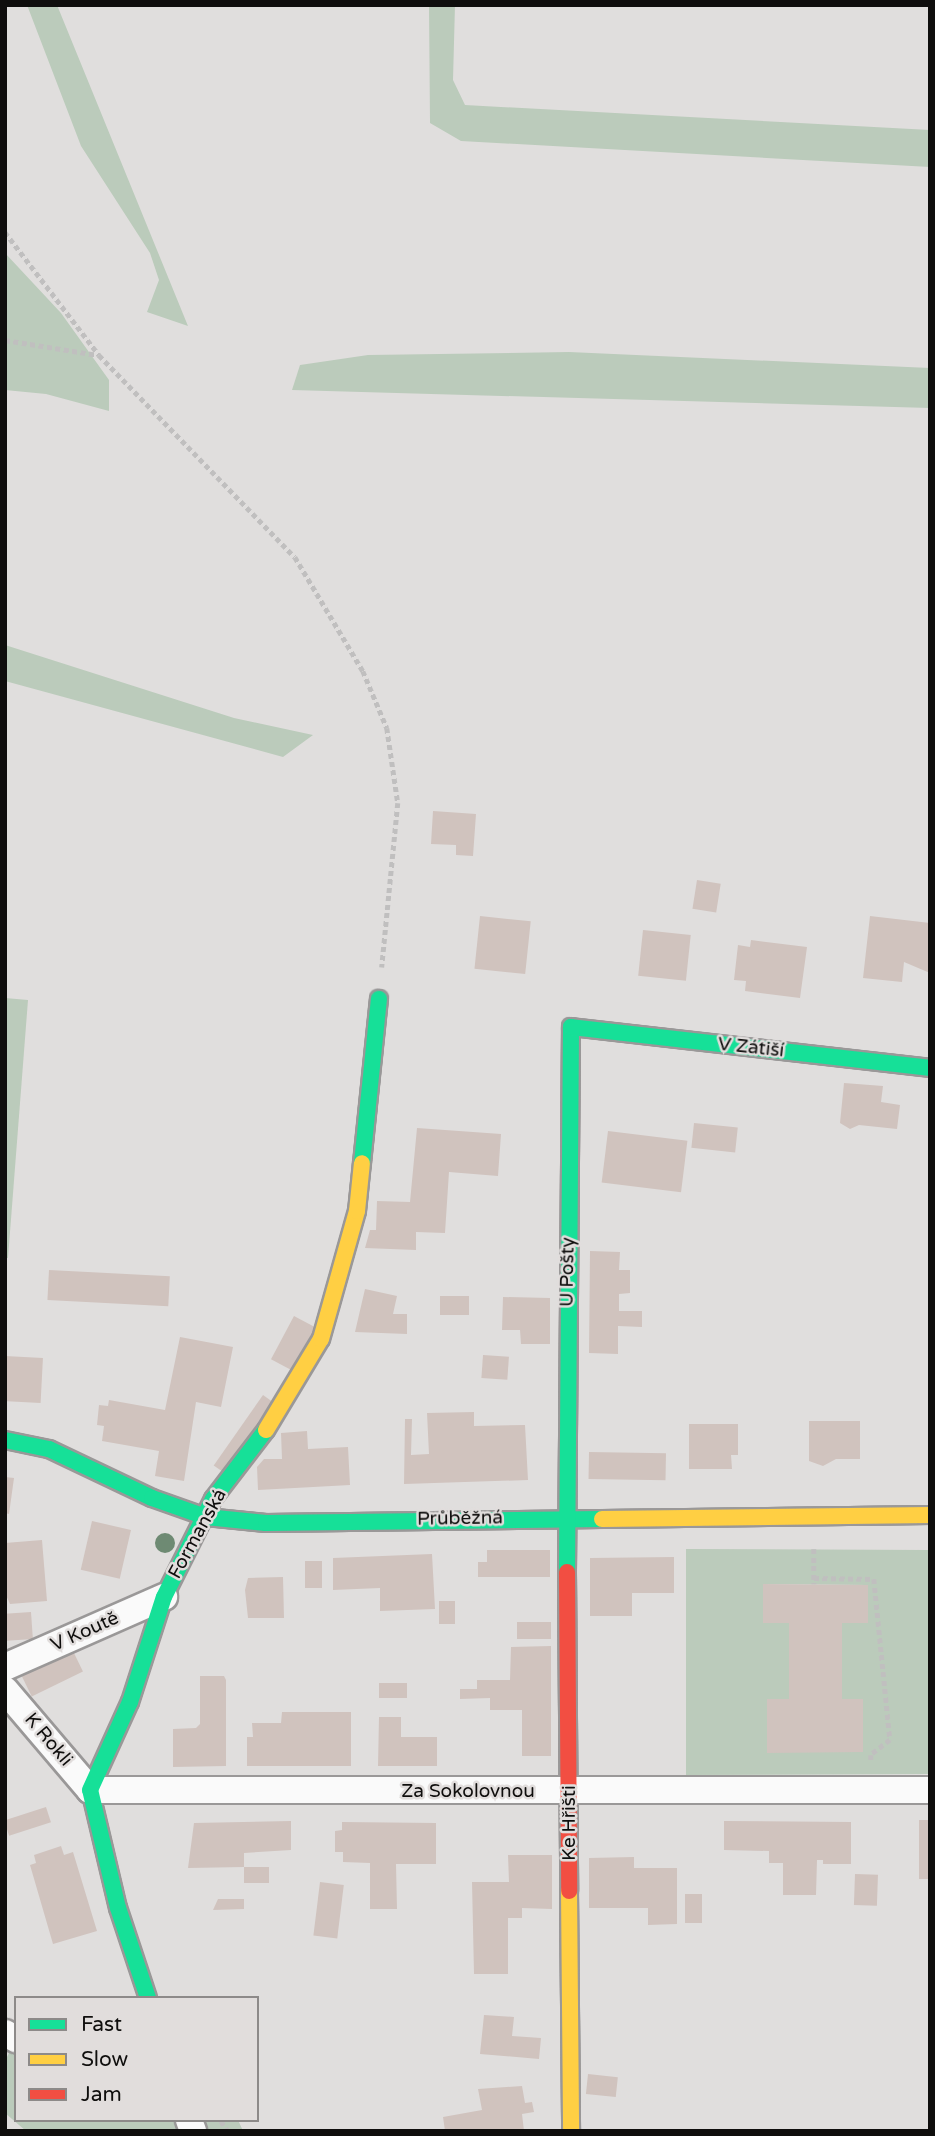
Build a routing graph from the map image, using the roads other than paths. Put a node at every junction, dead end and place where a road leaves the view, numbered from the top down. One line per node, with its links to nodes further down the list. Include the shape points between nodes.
1 (379, 999): 7 (street, Formanská, via 356,1211 321,1339 284,1406 213,1499)
2 (571, 1027): 3 (street, V Zátiší); 6 (street, U Pošty)
3 (930, 1068)
4 (5, 1440): 7 (street, Průběžná, via 49,1449 152,1498)
5 (930, 1515): 6 (street, Průběžná)
6 (566, 1516): 7 (street, Průběžná, via 266,1523); 13 (street, Ke Hřišti)
7 (206, 1517): 8 (street, Formanská)
8 (164, 1597): 9 (street, V Koutě); 11 (street, Formanská, via 131,1702)
9 (5, 1667)
10 (5, 1690): 11 (street, K Rokli)
11 (90, 1790): 13 (street, Za Sokolovnou); 14 (street, via 118,1908)
12 (930, 1790): 13 (street, Za Sokolovnou)
13 (570, 1792): 15 (street, Ke Hřišti)
14 (147, 1996)
15 (571, 2131)

